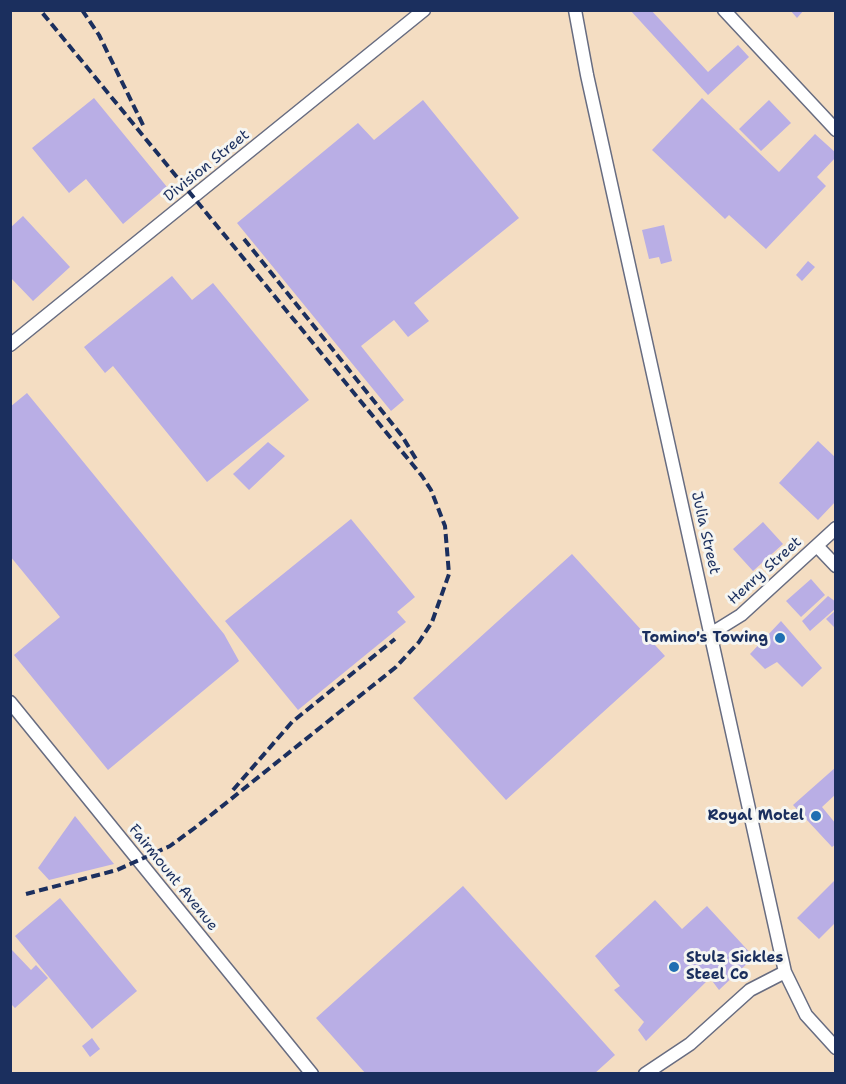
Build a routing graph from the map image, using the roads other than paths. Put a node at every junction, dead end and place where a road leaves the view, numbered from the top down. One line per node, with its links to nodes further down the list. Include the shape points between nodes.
1 (424, 10): 5 (street, Division Street)
2 (575, 10): 9 (street, Julia Street)
3 (724, 10): 4 (street)
4 (836, 130)
5 (10, 345)
6 (836, 528): 7 (street, Henry Street)
7 (816, 546): 8 (street); 9 (street, Henry Street, via 741,615)
8 (836, 566)
9 (712, 633): 11 (street, Julia Street)
10 (10, 702): 13 (street, Fairmount Avenue)
11 (785, 972): 12 (street, Julia Street, via 806,1015); 14 (street, via 750,990 690,1044)
12 (836, 1048)
13 (312, 1074)
14 (645, 1074)

